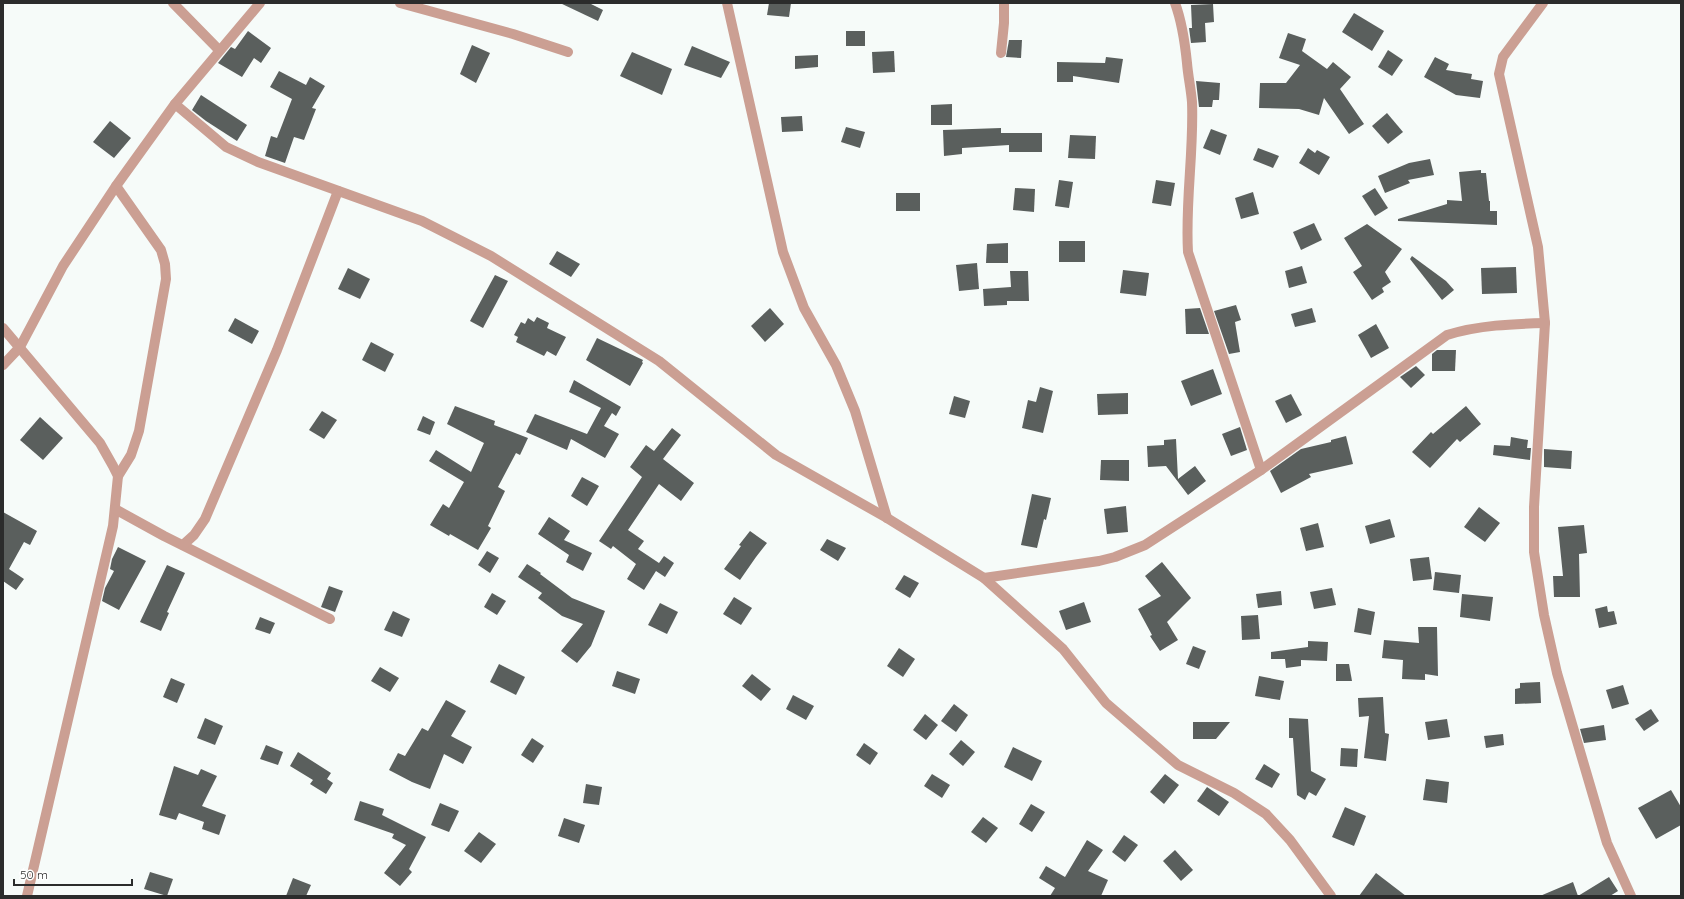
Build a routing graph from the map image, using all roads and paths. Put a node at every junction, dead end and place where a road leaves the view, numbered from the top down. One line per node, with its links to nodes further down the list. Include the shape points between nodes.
1 (173, 3): 8 (street)
2 (260, 3): 8 (street)
3 (400, 3): 9 (street)
4 (727, 3): 21 (street, via 783,252 804,308 836,365 855,411)
5 (1004, 3): 10 (street)
6 (1175, 3): 18 (street, via 1185,46 1192,102 1186,224 1188,252)
7 (1543, 3): 14 (street, via 1503,57 1500,74 1538,246)
8 (219, 50): 11 (street)
9 (568, 52)
10 (1001, 54)
11 (175, 104): 12 (street); 13 (street, via 226,147 258,162)
12 (116, 186): 16 (street, via 63,266); 19 (street, via 161,250 166,279 138,431 131,455)
13 (338, 191): 21 (street, via 422,221 491,256 659,361 776,455); 22 (street, via 277,350 205,519)
14 (1545, 323): 18 (street, via 1465,329 1447,335); 27 (street, via 1534,507 1534,552 1544,616 1562,689 1605,837)
15 (3, 328): 16 (street)
16 (20, 347): 17 (street); 19 (street, via 100,444)
17 (3, 365)
18 (1262, 470): 23 (street, via 1144,545 1115,557)
19 (118, 476): 20 (street)
20 (115, 509): 22 (street); 25 (street)
21 (887, 518): 23 (street)
22 (183, 545): 24 (street)
23 (984, 578): 26 (street, via 1063,649 1106,703 1178,765 1234,793 1266,814 1290,840)
24 (330, 619)
25 (27, 896)
26 (1331, 896)
27 (1631, 896)

